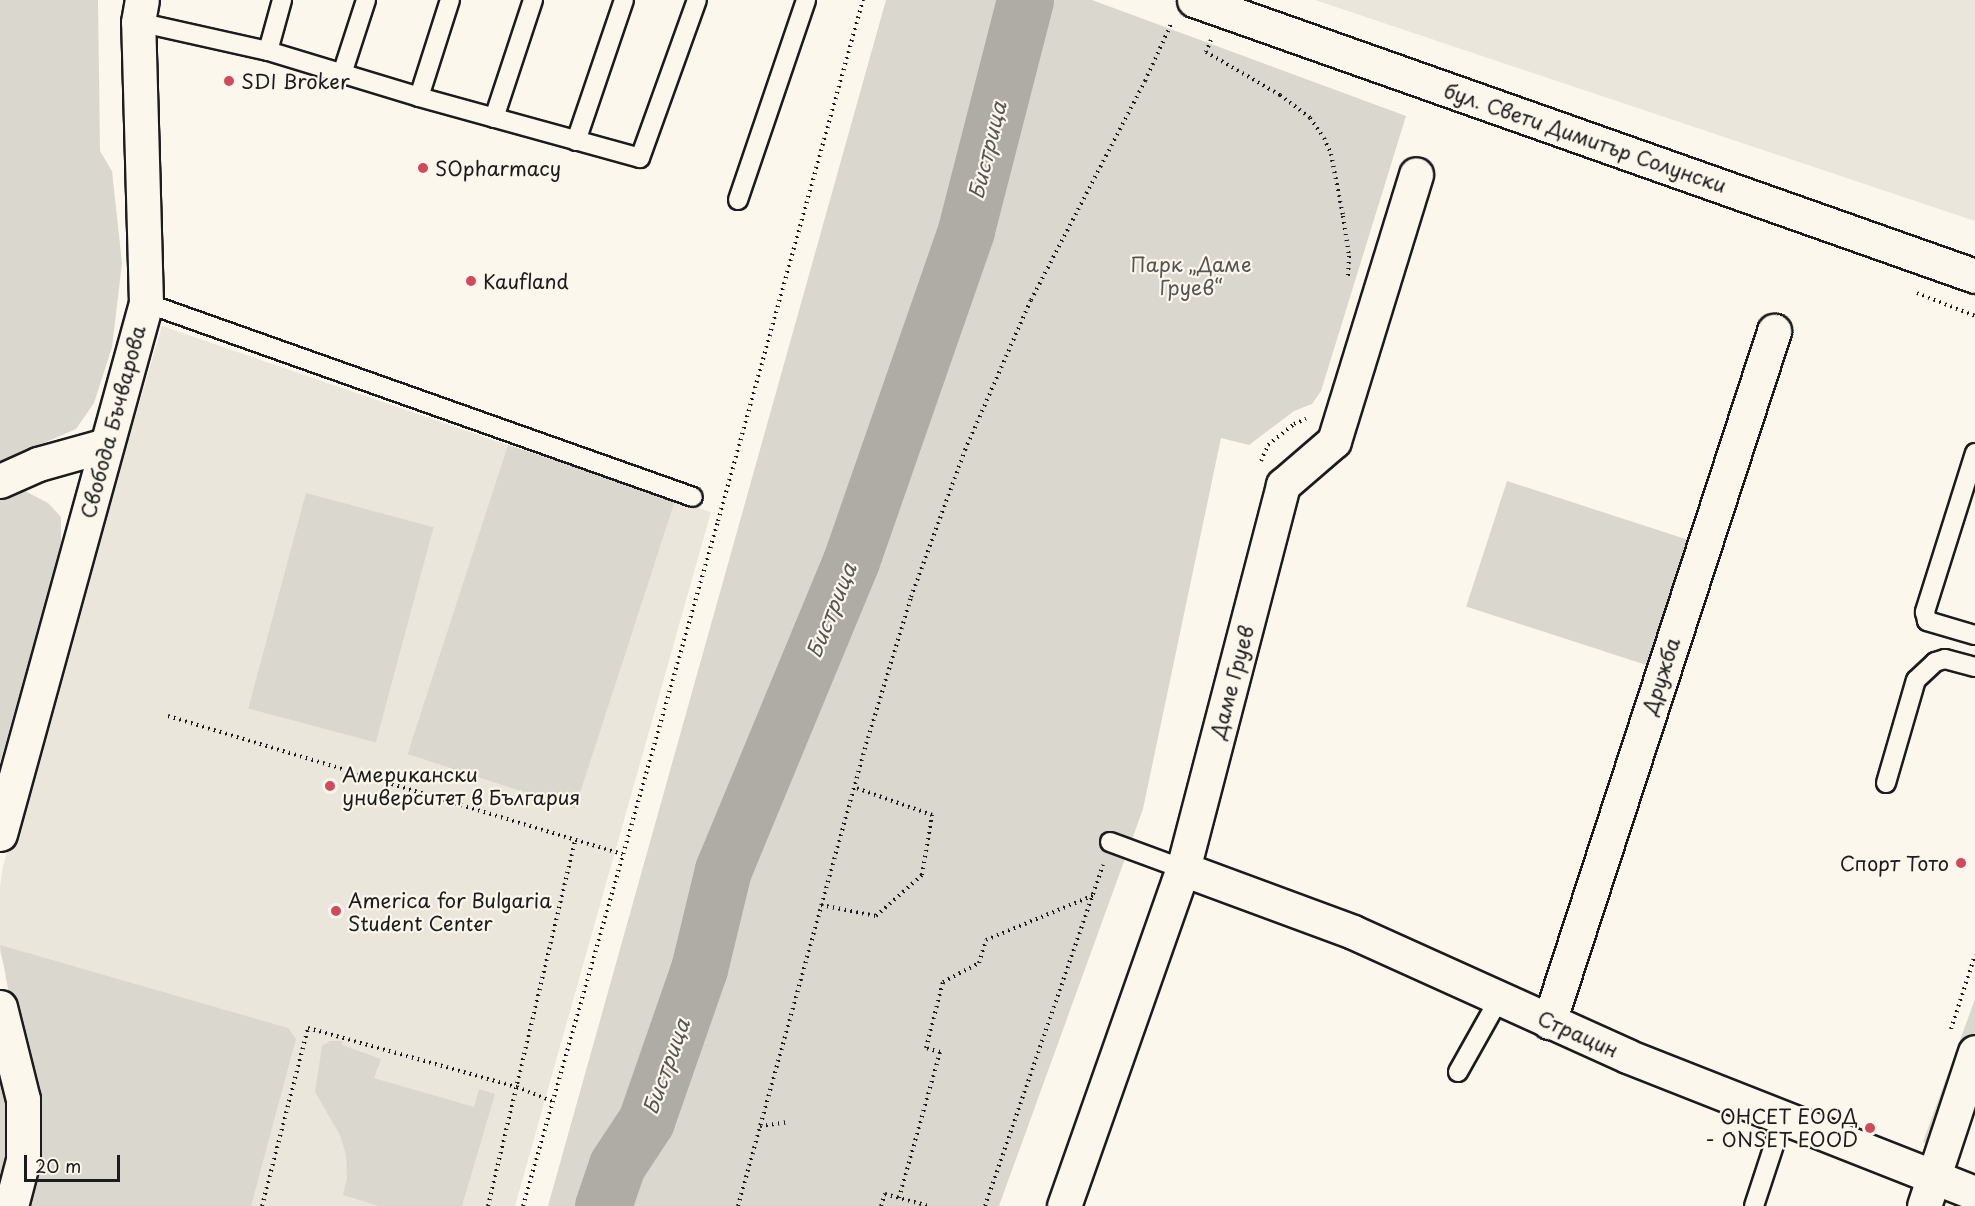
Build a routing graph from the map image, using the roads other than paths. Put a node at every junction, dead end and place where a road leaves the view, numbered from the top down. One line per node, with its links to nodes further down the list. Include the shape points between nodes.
1 (282, 0): 10 (lane)
2 (366, 0): 11 (lane)
3 (450, 0): 12 (lane)
4 (533, 0): 13 (lane)
5 (624, 0): 14 (lane)
6 (697, 0): 14 (lane, via 640,158)
7 (806, 0): 16 (lane)
8 (1194, 0): 17 (street, бул. Свети Димитър Солунски)
9 (140, 11): 10 (lane); 18 (street, Свобода Бъчварова)
10 (268, 51): 11 (lane)
11 (342, 74): 12 (lane)
12 (419, 98): 13 (lane)
13 (494, 118): 14 (lane)
14 (576, 141)
15 (1416, 174): 29 (street, Даме Груев, via 1334,441 1282,485)
16 (738, 200)
17 (1975, 276)
18 (146, 303): 20 (street, Свобода Бъчварова); 23 (lane)
19 (1774, 331): 32 (street, Дружба)
20 (106, 445): 22 (street, via 38,464); 27 (street, Свобода Бъчварова)
21 (1975, 453): 24 (lane, via 1925,612 1927,621)
22 (0, 481)
23 (693, 497)
24 (1975, 635)
25 (1975, 667): 26 (lane, via 1945,659 1935,662 1916,680)
26 (1886, 783)
27 (0, 834)
28 (1110, 842): 29 (lane)
29 (1183, 869): 30 (street, Страцин, via 1353,932); 39 (street, Даме Груев)
30 (1499, 999): 32 (street, Страцин); 34 (lane)
31 (0, 1007): 38 (street, via 23,1099 23,1160)
32 (1549, 1022): 35 (street, Страцин)
33 (1975, 1052): 36 (street)
34 (1458, 1072)
35 (1783, 1118): 36 (street, Страцин); 40 (lane)
36 (1928, 1192): 37 (street, Страцин)
37 (1975, 1193)
38 (11, 1206)
39 (1064, 1206)
40 (1754, 1206)

